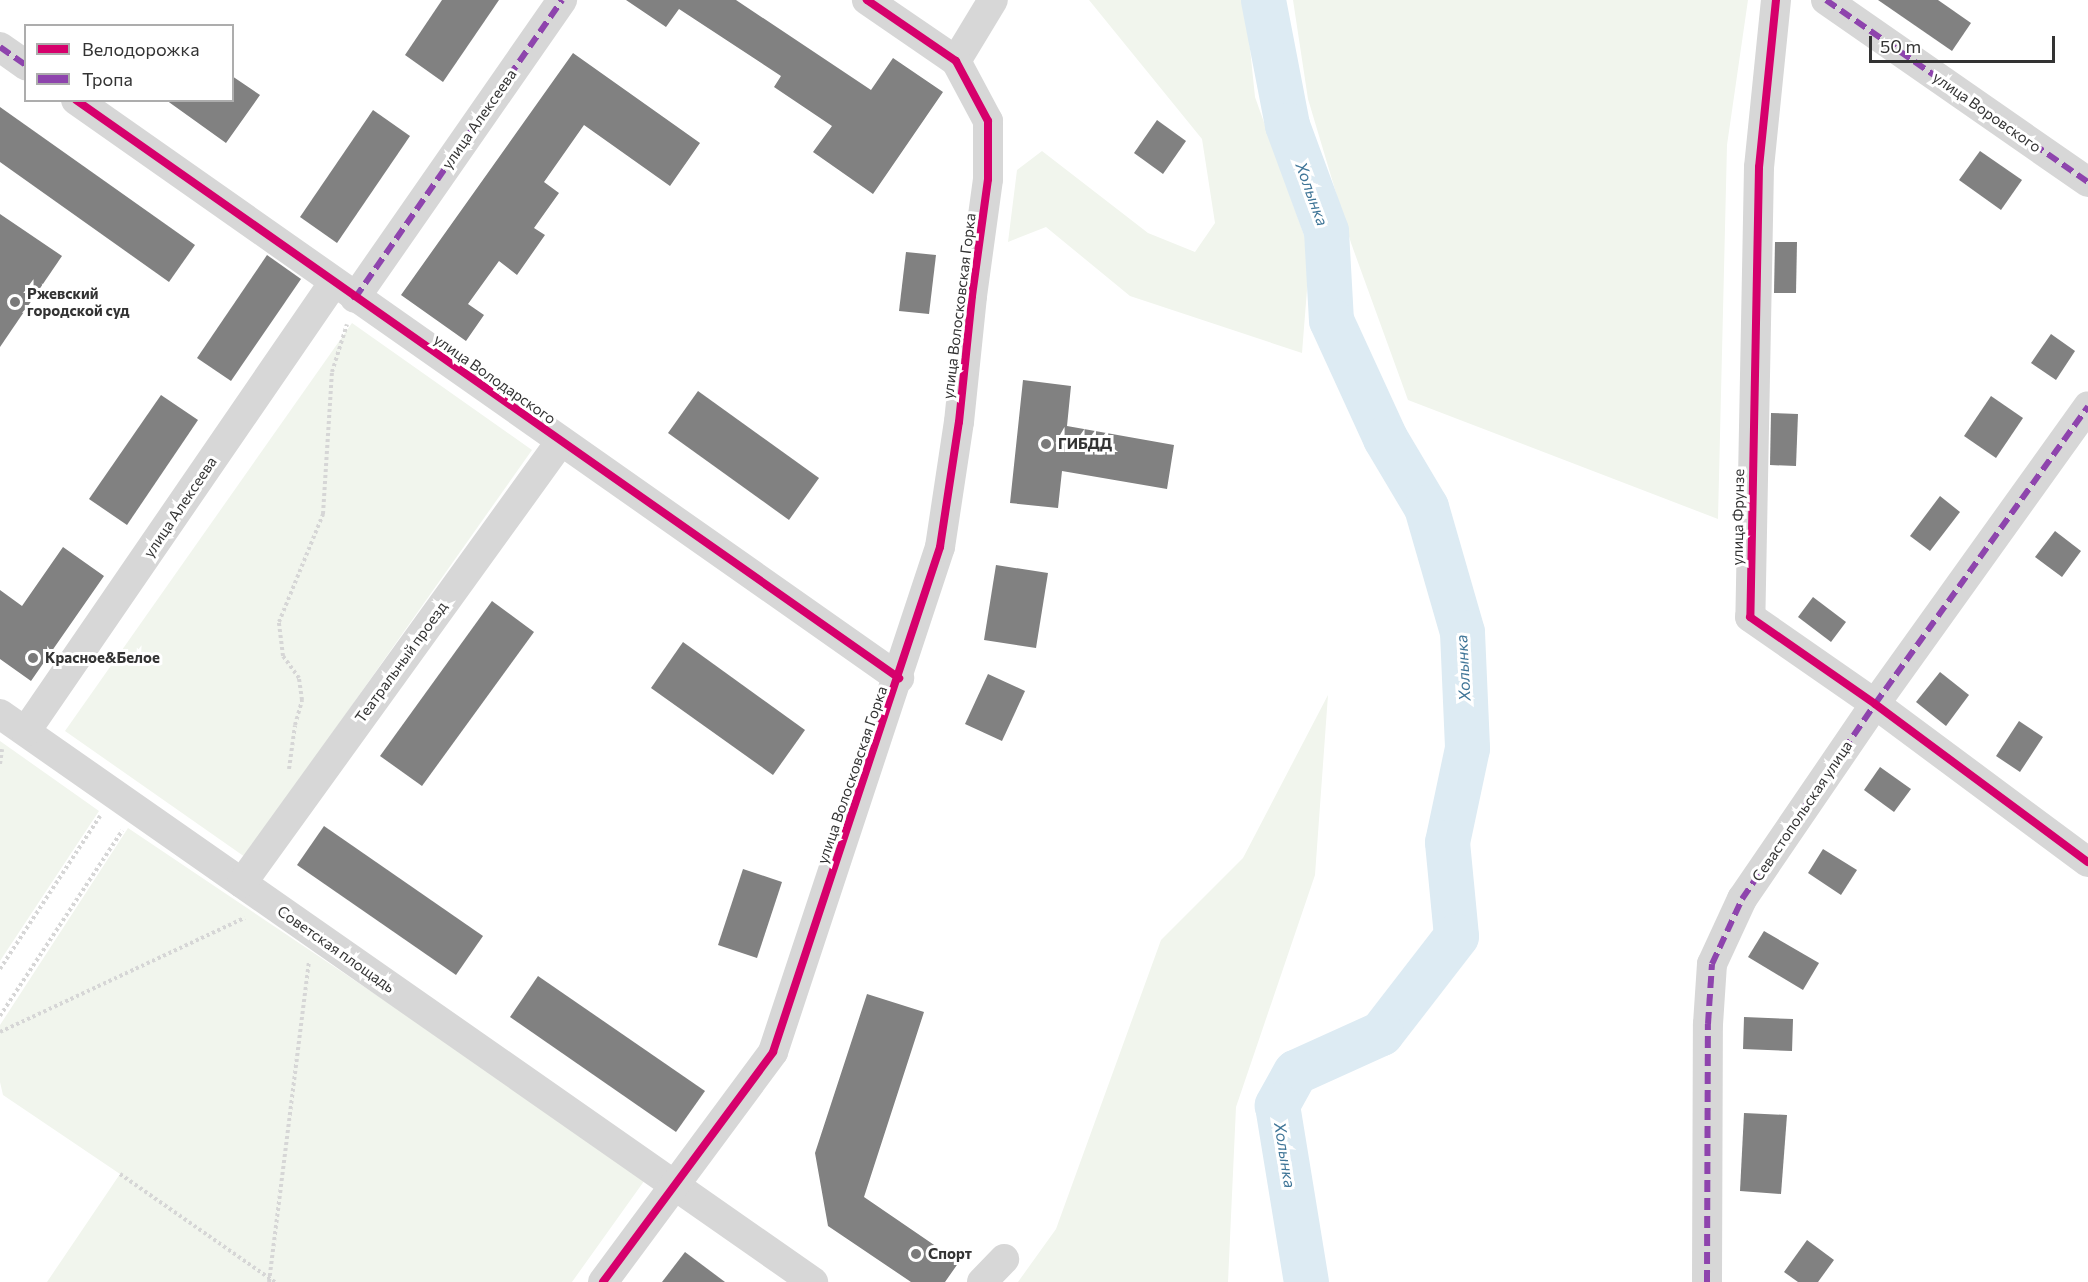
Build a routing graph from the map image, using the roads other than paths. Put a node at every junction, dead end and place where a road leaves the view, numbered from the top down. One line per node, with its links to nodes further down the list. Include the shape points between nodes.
1 (561, 0): 11 (street, улица Алексеева)
2 (867, 0): 7 (street)
3 (993, 0): 7 (street)
4 (1776, 0): 15 (street, улица Фрунзе, via 1760,167 1750,617)
5 (1826, 0): 10 (street, улица Воровского)
6 (0, 47): 8 (street)
7 (956, 61): 14 (street, улица Волосковская Горка, via 988,121 988,179 940,547)
8 (24, 64)
9 (79, 102): 11 (street, улица Володарского)
10 (2088, 182)
11 (345, 290): 13 (street, улица Володарского); 17 (street, улица Алексеева)
12 (2088, 406): 15 (street, Севастопольская улица)
13 (561, 441): 14 (street, улица Володарского); 19 (street, Театральный проезд)
14 (899, 678): 20 (street, улица Волосковская Горка, via 773,1052)
15 (1875, 704): 18 (street, улица Фрунзе); 25 (street, Севастопольская улица, via 1742,899 1712,964 1708,1024)
16 (0, 714): 17 (street, Советская площадь)
17 (26, 731): 19 (street, Советская площадь)
18 (2088, 862)
19 (242, 883): 20 (street, Советская площадь)
20 (673, 1184): 22 (street, улица Волосковская Горка); 23 (street, Советская площадь)
21 (1004, 1259): 24 (street)
22 (603, 1282)
23 (813, 1282)
24 (982, 1282)
25 (1707, 1282)

